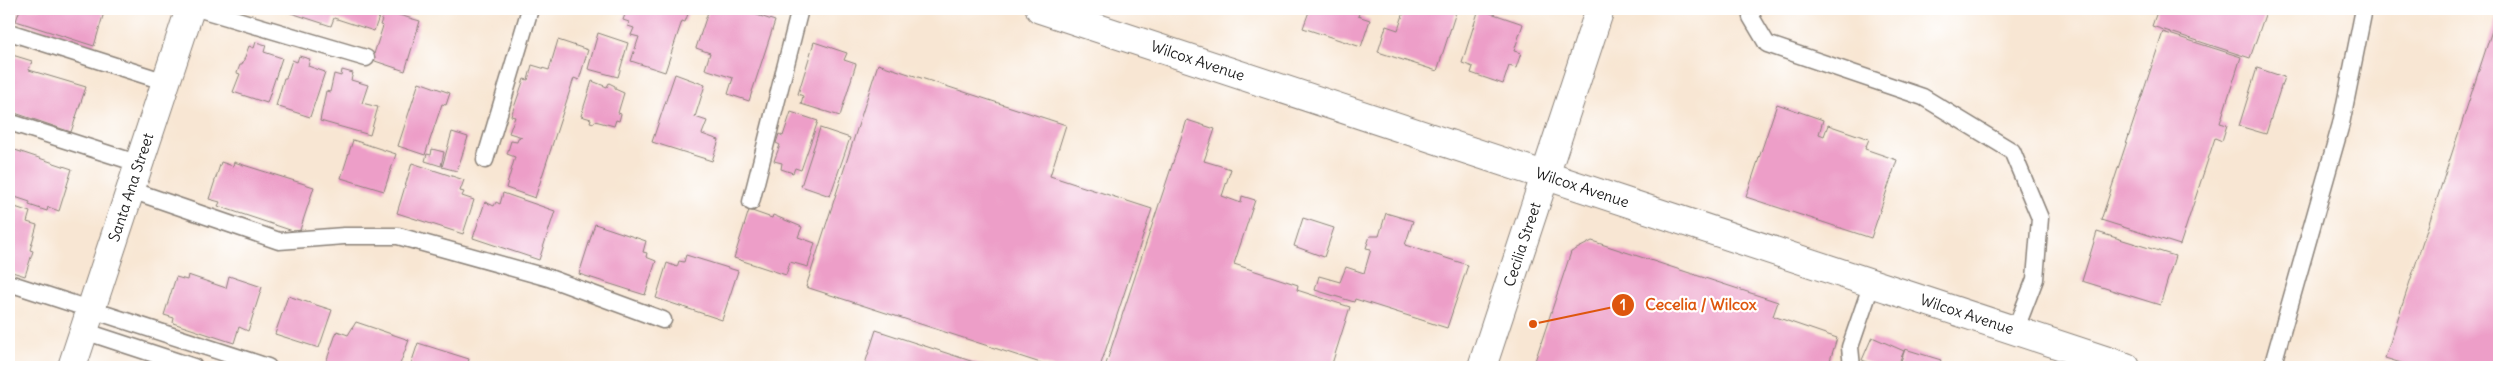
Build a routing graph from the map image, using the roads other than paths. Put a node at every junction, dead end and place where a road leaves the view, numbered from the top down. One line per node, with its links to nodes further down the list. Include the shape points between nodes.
1 (190, 9): 11 (street, Santa Ana Street)
2 (200, 9): 10 (lane)
3 (530, 9): 13 (lane)
4 (800, 9): 17 (lane)
5 (1040, 9): 15 (street, Wilcox Avenue)
6 (1600, 9): 15 (street, Cecilia Street)
7 (1754, 9): 22 (lane, via 1751,17 1767,44 1923,97 2012,151 2040,218 2035,279)
8 (2364, 9): 30 (lane, via 2341,124)
9 (9, 32): 11 (lane)
10 (366, 58)
11 (166, 82): 14 (street, Santa Ana Street)
12 (9, 122): 14 (lane)
13 (485, 160)
14 (140, 164): 16 (street, Santa Ana Street)
15 (1545, 175): 19 (street, Wilcox Avenue); 27 (street, Cecilia Street)
16 (131, 190): 20 (street, Santa Ana Street); 21 (lane, via 279,241 398,236 549,278)
17 (751, 202)
18 (9, 283): 20 (lane)
19 (1872, 284): 22 (street, Wilcox Avenue); 28 (lane, via 1850,347)
20 (88, 319): 24 (street, Santa Ana Street); 25 (lane); 26 (lane)
21 (663, 320)
22 (2015, 331): 23 (street, Wilcox Avenue)
23 (2094, 362): 29 (street, Wilcox Avenue)
24 (72, 367)
25 (194, 367)
26 (268, 367)
27 (1482, 367)
28 (1852, 367)
29 (2126, 367)
30 (2272, 367)

